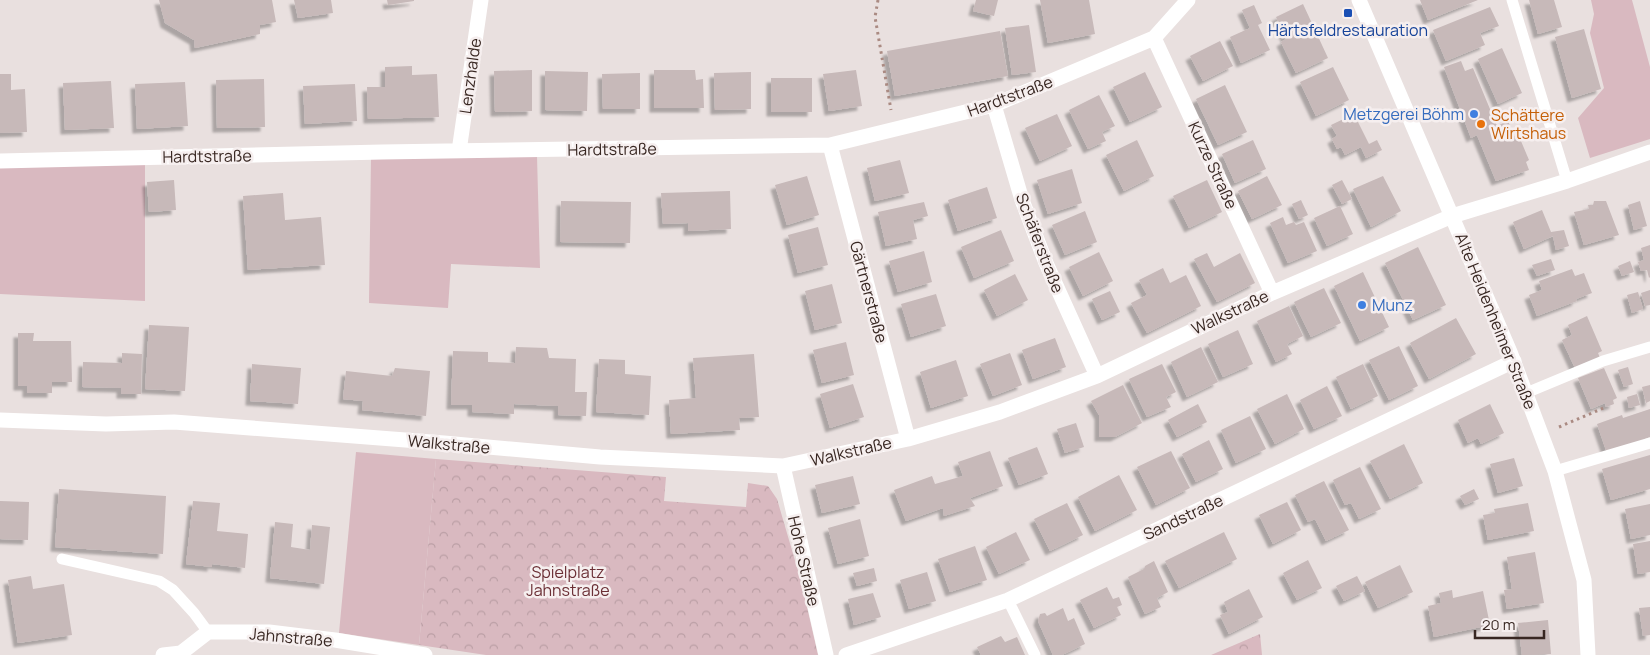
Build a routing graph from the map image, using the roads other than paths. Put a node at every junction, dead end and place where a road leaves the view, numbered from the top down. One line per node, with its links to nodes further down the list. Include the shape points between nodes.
1 (481, 0): 8 (street, Lenzhalde)
2 (1188, 0): 5 (street, Hardtstraße)
3 (1359, 0): 12 (street, Alte Heidenheimer Straße)
4 (1512, 0): 11 (lane)
5 (1154, 38): 6 (street, Hardtstraße); 13 (street, Kurze Straße)
6 (994, 105): 7 (street, Hardtstraße); 16 (street, Schäferstraße, via 1022,200)
7 (830, 145): 8 (street, Hardtstraße); 19 (street, Gärtnerstraße)
8 (459, 151): 10 (street, Hardtstraße)
9 (1650, 152): 11 (street, Walkstraße)
10 (0, 161)
11 (1567, 181): 12 (street, Walkstraße)
12 (1452, 216): 13 (street, Walkstraße); 15 (street, Alte Heidenheimer Straße)
13 (1272, 293): 16 (street, Walkstraße)
14 (1650, 347): 17 (lane, via 1603,361)
15 (1514, 362): 17 (street, Alte Heidenheimer Straße); 24 (street, Sandstraße)
16 (1096, 376): 19 (street, Walkstraße, via 1000,412)
17 (1526, 393): 22 (street, Alte Heidenheimer Straße)
18 (0, 420): 21 (street, Walkstraße, via 106,424 174,422 600,457)
19 (908, 439): 21 (street, Walkstraße)
20 (1650, 444): 22 (lane)
21 (783, 466): 28 (street, Hohe Straße)
22 (1555, 470): 31 (street, Alte Heidenheimer Straße, via 1584,580)
23 (62, 559): 25 (lane, via 159,581 174,590)
24 (1008, 600): 29 (street, Sandstraße); 30 (lane)
25 (208, 632): 26 (street, via 180,653); 27 (street, Jahnstraße, via 269,632)
26 (162, 655)
27 (425, 655)
28 (826, 655)
29 (846, 655)
30 (1035, 655)
31 (1588, 655)

